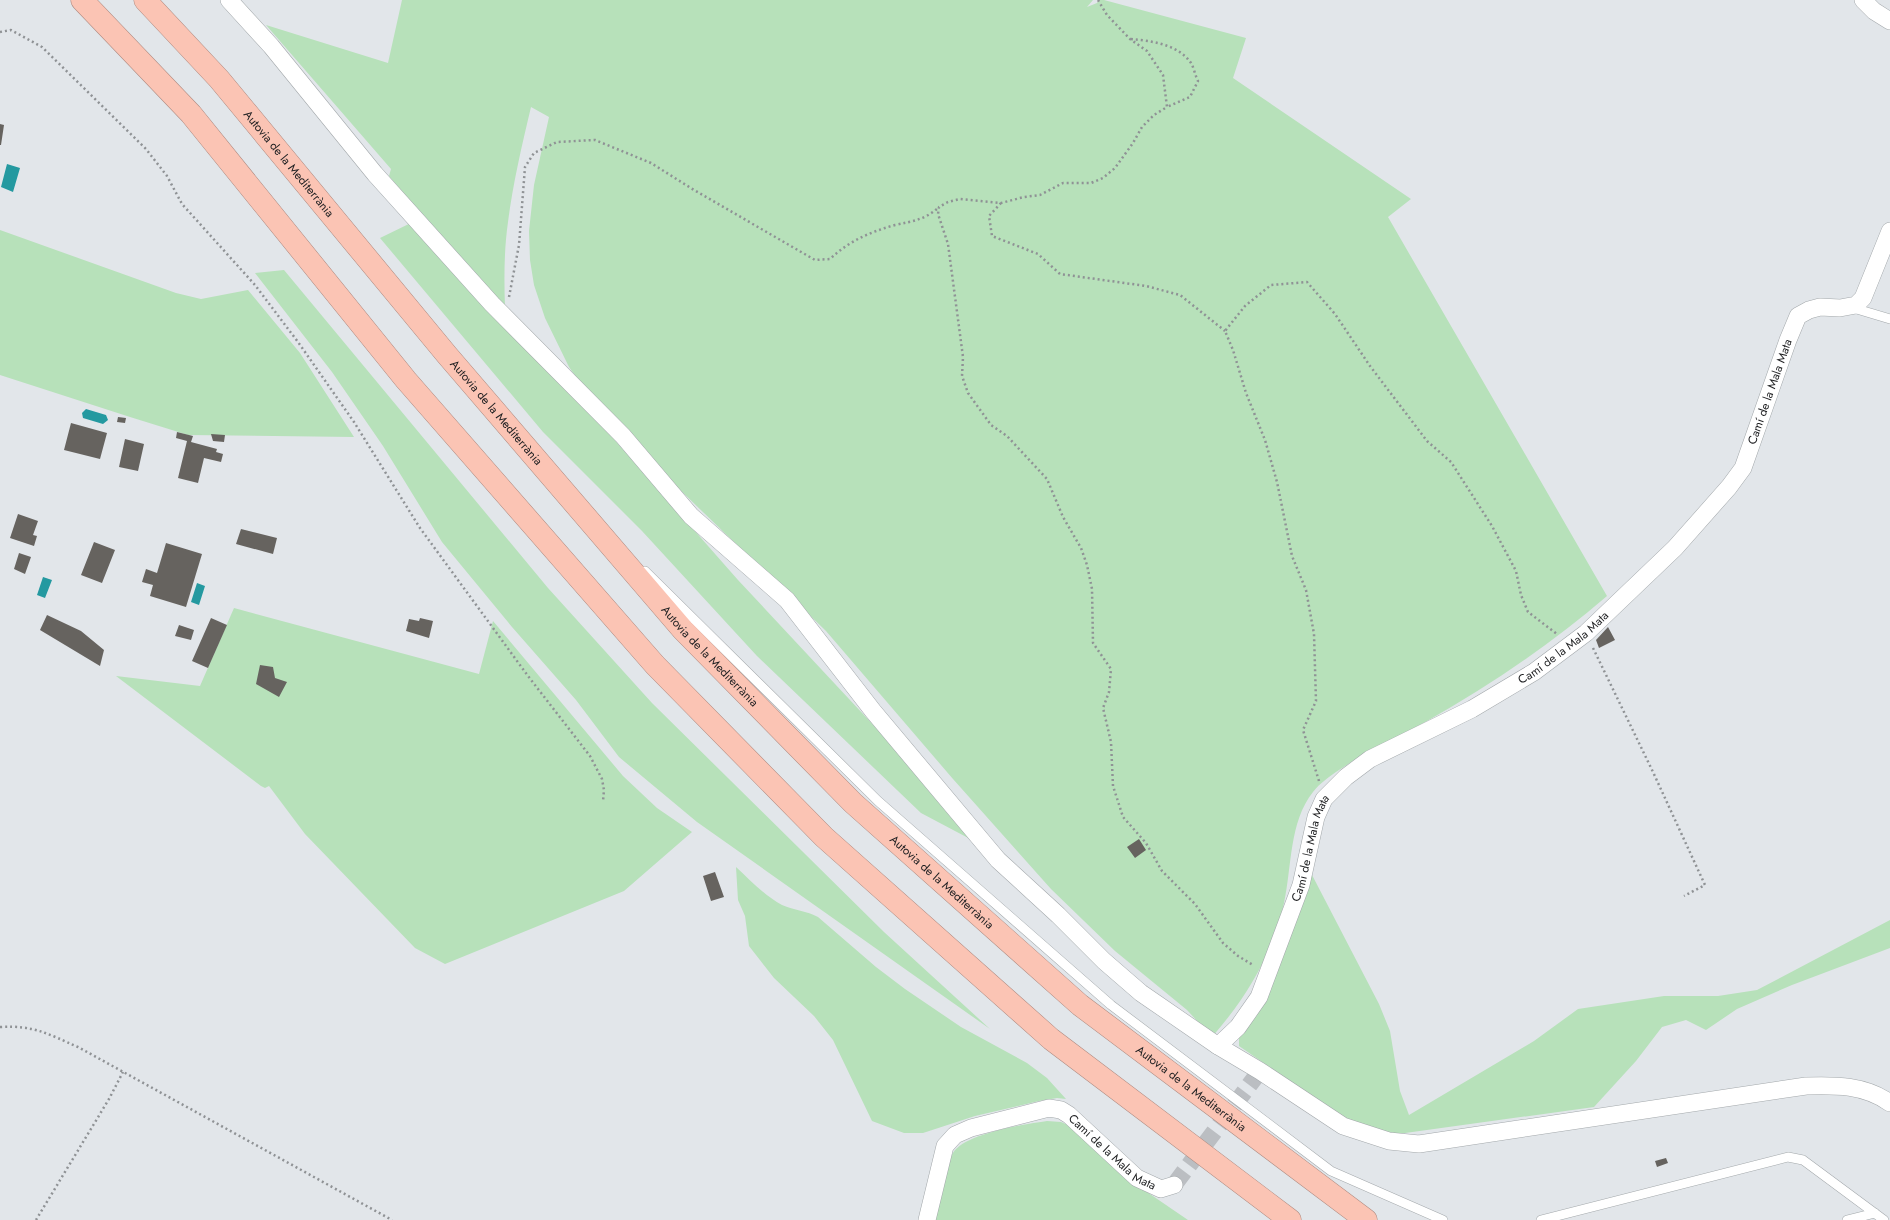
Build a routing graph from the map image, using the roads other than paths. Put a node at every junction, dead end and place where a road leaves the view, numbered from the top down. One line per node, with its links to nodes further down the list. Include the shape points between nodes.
1 (82, 0): 12 (highway, via 191,114 406,380 655,665 824,837 1051,1039)
2 (145, 0): 9 (highway, Autovia de la Mediterrània, via 219,79)
3 (229, 0): 10 (street, via 271,46 375,174 504,316 623,436 691,516 787,600 873,711 998,860 1141,993)
4 (1863, 0): 5 (street)
5 (1890, 21)
6 (1890, 231): 7 (street, Camí de la Mala Mata, via 1863,298 1856,305)
7 (1847, 306): 8 (lane); 10 (street, Camí de la Mala Mata, via 1820,307 1798,316 1743,468 1675,548 1586,633 1534,672 1472,709 1370,759 1346,777 1324,799 1316,817 1301,885 1260,997 1238,1027)
8 (1890, 319)
9 (546, 471): 18 (highway, Autovia de la Mediterrània, via 684,630 853,803 1080,1005); 19 (lane, via 878,801 1111,1005 1331,1171)
10 (1218, 1046): 11 (street, via 1343,1126 1389,1141 1419,1144 1806,1086 1858,1088)
11 (1888, 1100)
12 (1160, 1121): 16 (lane); 17 (highway)
13 (1174, 1185): 15 (street, Camí de la Mala Mata, via 1161,1189 1137,1178 1069,1115 1062,1110 1049,1108 971,1128 955,1135 946,1146)
14 (1875, 1213): 20 (lane, via 1803,1160 1788,1157); 21 (lane); 22 (lane)
15 (927, 1220)
16 (1276, 1220)
17 (1290, 1220)
18 (1366, 1220)
19 (1443, 1220)
20 (1542, 1220)
21 (1847, 1220)
22 (1884, 1220)

